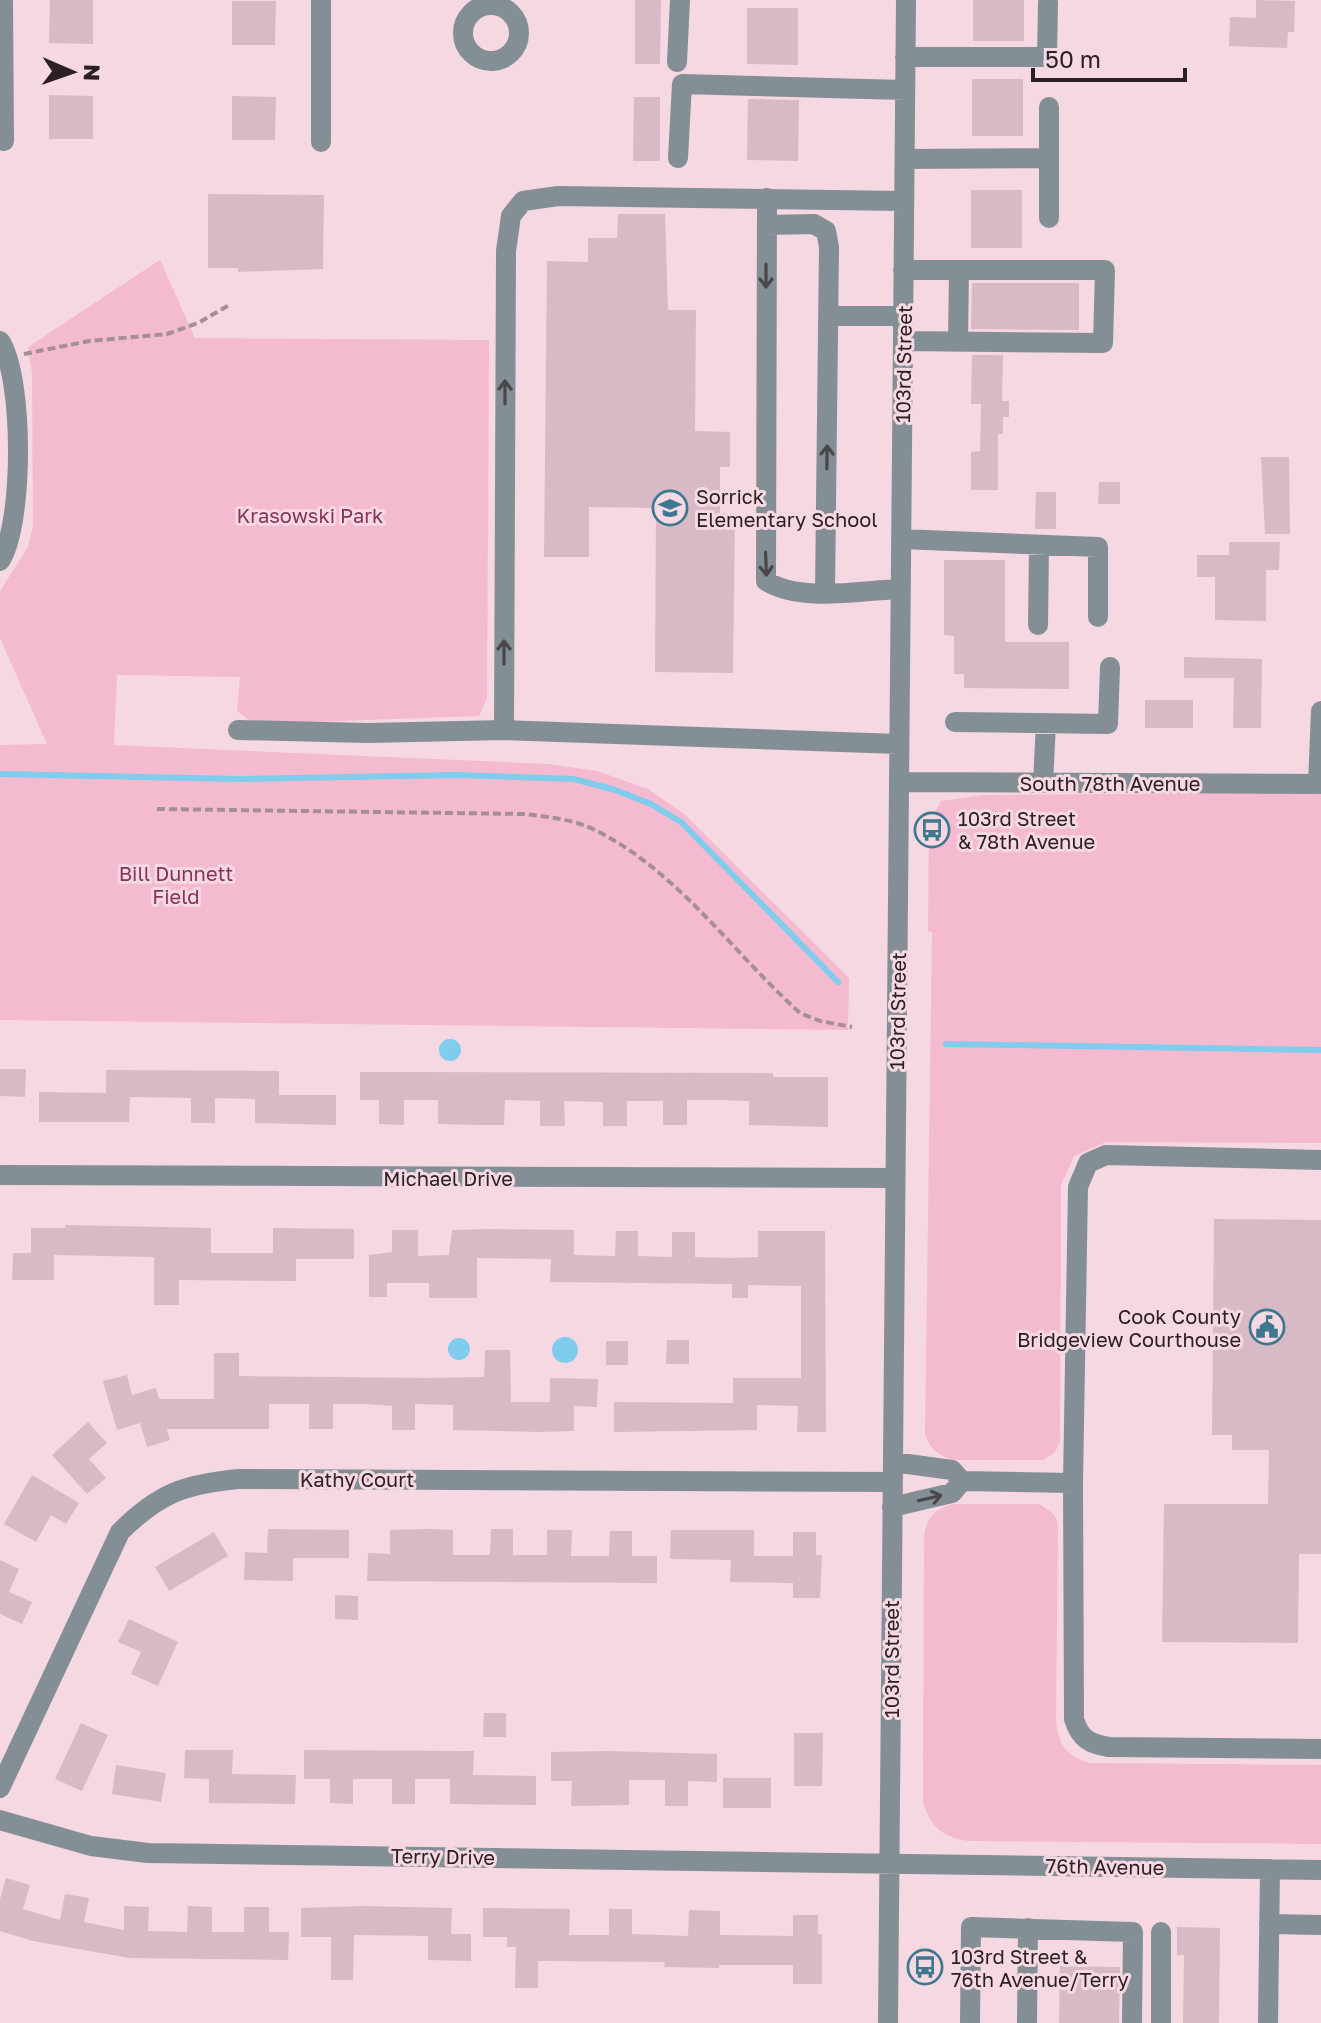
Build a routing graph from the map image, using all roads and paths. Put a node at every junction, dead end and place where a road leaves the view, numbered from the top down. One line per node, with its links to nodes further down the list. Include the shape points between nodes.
1 (3, 0): 10 (street)
2 (321, 0): 11 (street)
3 (680, 0): 7 (street)
4 (906, 0): 6 (street, 103rd Street)
5 (1048, 3): 6 (street, via 1047,57)
6 (905, 57): 8 (street, 103rd Street)
7 (677, 62)
8 (905, 90): 12 (street, via 682,84); 14 (street, 103rd Street)
9 (1049, 107): 13 (street)
10 (4, 141)
11 (321, 142)
12 (678, 158)
13 (1049, 158): 14 (street); 17 (street)
14 (905, 159): 16 (street, 103rd Street)
15 (767, 198): 16 (street); 18 (street); 39 (street, one-way to 15, via 506,251 511,216 523,201 558,196)
16 (904, 201): 19 (street, 103rd Street)
17 (1049, 218)
18 (767, 225): 22 (street, via 814,224 826,231); 31 (street, one-way to 31, via 766,581 778,588)
19 (903, 270): 20 (street); 23 (street, 103rd Street)
20 (959, 270): 25 (street); 25 (street, via 1105,270 1103,343)
21 (229, 305): 26 (path, via 167,334)
22 (828, 316): 23 (street); 31 (street, one-way to 22)
23 (903, 316): 24 (street, 103rd Street)
24 (903, 341): 25 (street); 27 (street, 103rd Street)
25 (958, 342)
26 (4, 349): 29 (street, via 16,393 15,516)
27 (901, 539): 28 (street); 30 (street, 103rd Street)
28 (1039, 546): 32 (street, via 1098,547); 33 (street)
29 (0, 561)
30 (901, 589): 31 (street); 40 (street, 103rd Street)
31 (825, 591)
32 (1098, 617)
33 (1038, 625)
34 (1110, 667): 37 (street, via 1108,724)
35 (1321, 711): 43 (street)
36 (955, 722): 37 (street)
37 (1046, 723): 42 (street)
38 (238, 730): 39 (street)
39 (504, 730): 40 (street)
40 (899, 744): 41 (street, 103rd Street)
41 (899, 782): 42 (street, South 78th Avenue); 48 (street, 103rd Street)
42 (1043, 783): 43 (street, South 78th Avenue)
43 (1320, 784)
44 (157, 809): 45 (path, via 524,814 562,819 595,830 684,894 800,1013)
45 (852, 1027)
46 (1321, 1160): 51 (street, via 1106,1155 1088,1163 1078,1187)
47 (0, 1175): 48 (street, Michael Drive)
48 (895, 1178): 49 (street, 103rd Street)
49 (893, 1472): 50 (street, Kathy Court, via 952,1470); 52 (street, 103rd Street); 54 (street, Kathy Court, via 199,1482 168,1493 120,1532)
50 (962, 1481): 51 (street); 52 (street, one-way to 50, via 952,1493)
51 (1073, 1483): 53 (street, via 1078,1732 1091,1744 1109,1747)
52 (892, 1507): 56 (street, 103rd Street)
53 (1321, 1749)
54 (0, 1788)
55 (0, 1820): 56 (street, Terry Drive, via 91,1846 148,1853)
56 (889, 1862): 57 (street, 76th Avenue); 63 (street, 103rd Street)
57 (1270, 1869): 58 (street, 76th Avenue); 59 (street)
58 (1321, 1870)
59 (1269, 1924): 60 (street); 68 (street)
60 (1321, 1925)
61 (1028, 1928): 64 (street, via 971,1927); 65 (street); 66 (street, via 1133,1932)
62 (1161, 1932): 67 (street)
63 (888, 2023)
64 (970, 2023)
65 (1027, 2023)
66 (1132, 2023)
67 (1161, 2023)
68 (1268, 2023)

